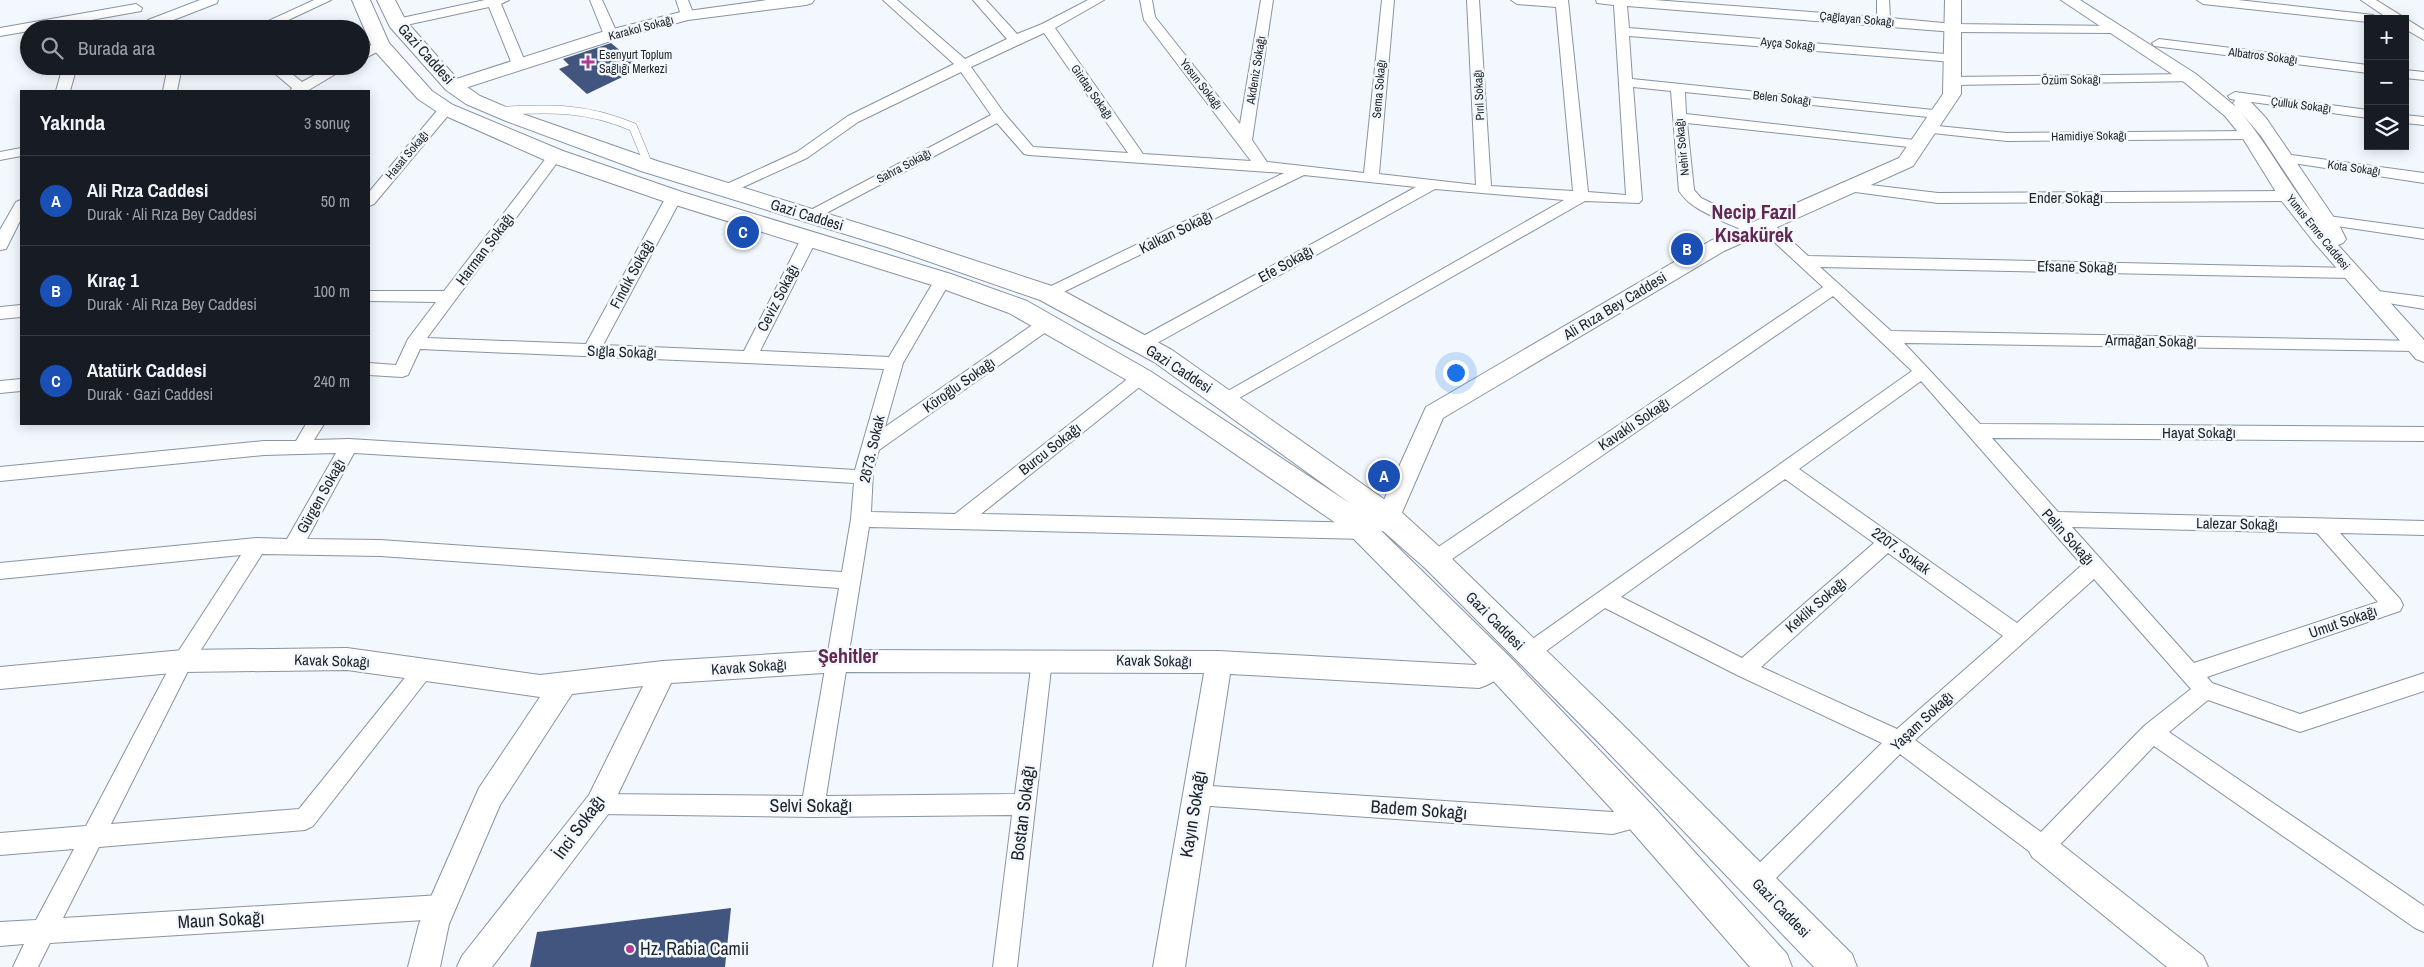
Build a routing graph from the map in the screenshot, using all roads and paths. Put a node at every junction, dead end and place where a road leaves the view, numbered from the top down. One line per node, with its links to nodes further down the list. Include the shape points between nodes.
1 (212, 0): 35 (street)
2 (325, 0): 36 (street)
3 (361, 0): 37 (main road, Gazi Caddesi)
4 (386, 0): 39 (main road, Gazi Caddesi)
5 (596, 0): 50 (street)
6 (806, 0): 25 (street, Karakol Sokağı)
7 (888, 0): 57 (street)
8 (979, 0): 52 (street)
9 (1098, 0): 44 (street)
10 (1146, 0): 83 (street, Yosun Sokağı, via 1149,17)
11 (1267, 0): 83 (street, Akdeniz Sokağı)
12 (1388, 0): 92 (street, Sema Sokağı)
13 (1473, 0): 97 (street, Pırıl Sokağı)
14 (1517, 0): 26 (street)
15 (1602, 0): 24 (street, Çağlayan Sokağı)
16 (1800, 0): 30 (street)
17 (1883, 0): 38 (street)
18 (1953, 0): 45 (street, Ali Rıza Bey Caddesi)
19 (2069, 0): 46 (street, Yunus Emre Caddesi)
20 (2092, 0): 53 (street, Yunus Emre Caddesi)
21 (2203, 0): 32 (street)
22 (2367, 0): 31 (street)
23 (496, 1): 39 (street); 56 (street)
24 (1620, 1): 28 (street, Çağlayan Sokağı); 49 (street)
25 (767, 2): 29 (street, Karakol Sokağı)
26 (1562, 2): 100 (street)
27 (131, 4): 33 (street); 34 (street)
28 (1719, 4): 42 (street, Çağlayan Sokağı)
29 (684, 8): 50 (street, Karakol Sokağı)
30 (1799, 14): 38 (street, Çağlayan Sokağı); 42 (street, Çağlayan Sokağı)
31 (2392, 15)
32 (2364, 18)
33 (87, 20)
34 (150, 20)
35 (170, 20)
36 (278, 20)
37 (365, 20)
38 (1884, 21): 45 (street, Çağlayan Sokağı)
39 (397, 23): 68 (main road, Gazi Caddesi)
40 (2409, 23): 41 (street)
41 (2424, 24)
42 (1747, 26): 49 (street, Ayça Sokağı); 55 (street, Ayça Sokağı)
43 (2409, 26): 51 (street)
44 (1047, 27): 52 (street); 87 (street, Girdap Sokağı)
45 (1954, 28): 46 (street, Çağlayan Sokağı); 55 (street, Ali Rıza Bey Caddesi)
46 (2113, 29): 65 (street, Yunus Emre Caddesi)
47 (20, 30): 48 (street)
48 (0, 32)
49 (1622, 32): 67 (street)
50 (611, 35): 56 (street, Karakol Sokağı)
51 (2424, 36)
52 (1015, 40): 57 (street)
53 (2159, 43): 58 (street, Albatros Sokağı); 73 (street, Yunus Emre Caddesi)
54 (371, 50): 74 (main road, Gazi Caddesi)
55 (1953, 58): 66 (street, Ali Rıza Bey Caddesi)
56 (518, 64): 68 (street, Karakol Sokağı)
57 (964, 66): 77 (street); 96 (street, via 853,119 802,155)
58 (2364, 69)
59 (2409, 74): 64 (street)
60 (67, 75): 70 (street)
61 (173, 75): 71 (street)
62 (283, 75): 72 (street)
63 (326, 75): 72 (street)
64 (2424, 76)
65 (2190, 78): 66 (street, Özüm Sokağı); 82 (street, Yunus Emre Caddesi, via 2231,112)
66 (1952, 81): 81 (street, Ali Rıza Bey Caddesi, via 1952,94)
67 (1626, 82): 69 (street, Belen Sokağı); 100 (street, via 1634,200)
68 (453, 86): 75 (main road, Gazi Caddesi)
69 (1678, 87): 78 (street, Nehir Sokağı); 81 (street, Belen Sokağı)
70 (63, 90)
71 (170, 90)
72 (299, 90)
73 (2235, 96): 76 (street, Çulluk Sokağı); 88 (street, Yunus Emre Caddesi, via 2267,129)
74 (446, 109): 86 (main road, Gazi Caddesi); 101 (street, Hasat Sokağı)
75 (500, 111): 89 (main road, Gazi Caddesi); 89 (lane, via 570,107 606,114 632,127)
76 (2364, 113)
77 (999, 116): 87 (street, via 1029,151); 103 (street, Sahra Sokağı)
78 (1679, 118): 81 (street); 105 (street, Nehir Sokağı, via 1687,191 1696,201)
79 (2409, 119): 80 (street)
80 (2424, 121)
81 (1928, 129): 82 (street, Hamidiye Sokağı, via 2006,137); 95 (street, Ali Rıza Bey Caddesi, via 1906,162)
82 (2250, 134): 98 (street, Yunus Emre Caddesi)
83 (1245, 140): 90 (street, Yosun Sokağı)
84 (20, 152): 85 (street)
85 (0, 156)
86 (555, 156): 99 (main road, Gazi Caddesi); 116 (street, Harman Sokağı)
87 (1138, 157): 90 (street)
88 (2285, 158): 93 (street, Kota Sokağı); 104 (street, Yunus Emre Caddesi)
89 (650, 166): 96 (main road, Gazi Caddesi)
90 (1262, 166): 91 (street)
91 (1303, 170): 92 (street); 113 (street, Kalkan Sokağı)
92 (1371, 178): 94 (street)
93 (2424, 178)
94 (1431, 185): 97 (street); 123 (street, Efe Sokağı)
95 (1845, 187): 98 (street, Ender Sokağı, via 1938,198); 105 (street, Ali Rıza Bey Caddesi)
96 (726, 190): 103 (main road, Gazi Caddesi)
97 (1484, 190): 100 (street)
98 (2288, 196): 110 (street, Yunus Emre Caddesi)
99 (674, 197): 107 (main road, Gazi Caddesi); 125 (street, Fındık Sokağı)
100 (1581, 197): 133 (street)
101 (370, 200)
102 (20, 207): 108 (street)
103 (810, 216): 113 (main road, Gazi Caddesi)
104 (2328, 221): 106 (street); 110 (street, Yunus Emre Caddesi)
105 (1758, 227): 109 (street, Pelin Sokağı); 146 (street, Ali Rıza Bey Caddesi, via 1717,246 1434,413)
106 (2424, 234)
107 (808, 240): 111 (main road, Gazi Caddesi); 126 (street, Ceviz Sokağı)
108 (0, 245)
109 (1804, 261): 110 (street, Efsane Sokağı); 112 (street, Pelin Sokağı)
110 (2350, 273): 114 (street)
111 (943, 280): 120 (main road, Gazi Caddesi, via 1018,307); 127 (street, 2673. Sokak)
112 (1833, 288): 121 (street, Pelin Sokağı); 152 (street, Kavaklı Sokağı)
113 (1049, 294): 123 (main road, Gazi Caddesi)
114 (2370, 295): 117 (street); 124 (street)
115 (370, 296): 116 (street)
116 (448, 298): 122 (street, Harman Sokağı)
117 (2424, 303)
118 (20, 311): 119 (street)
119 (0, 313)
120 (1047, 323): 130 (main road, Gazi Caddesi); 138 (street, Köroğlu Sokağı)
121 (1886, 337): 124 (street, Armağan Sokağı); 129 (street, Pelin Sokağı)
122 (414, 342): 125 (street, Sığla Sokağı); 128 (street, via 402,371)
123 (1142, 344): 133 (main road, Gazi Caddesi)
124 (2419, 350)
125 (591, 351): 126 (street, Sığla Sokağı)
126 (748, 357): 127 (street, Sığla Sokağı)
127 (894, 363): 138 (street, 2673. Sokak)
128 (370, 369)
129 (1922, 372): 135 (street, Pelin Sokağı); 140 (street)
130 (1141, 377): 145 (street, Burcu Sokağı); 146 (main road, Gazi Caddesi, via 1353,520)
131 (20, 385): 132 (street)
132 (0, 387)
133 (1225, 400): 146 (main road, Gazi Caddesi)
134 (314, 425): 139 (street)
135 (1975, 431): 136 (street, Hayat Sokağı); 144 (street, Pelin Sokağı)
136 (2424, 434)
137 (349, 446): 139 (street); 142 (street); 151 (street, Gürgen Sokağı)
138 (871, 446): 142 (street, 2673. Sokak)
139 (301, 447): 141 (street)
140 (1785, 469): 149 (street, 2207. Sokak); 156 (street)
141 (0, 474)
142 (864, 477): 143 (street, 2673. Sokak)
143 (862, 519): 145 (street); 155 (street, 2673. Sokak)
144 (2051, 519): 147 (street, Lalezar Sokağı); 153 (street, Pelin Sokağı)
145 (959, 521): 146 (street)
146 (1377, 524): 152 (main road, Gazi Caddesi); 163 (main road, Gazi Caddesi)
147 (2322, 526): 148 (street, Lalezar Sokağı); 167 (street, Umut Sokağı, via 2393,605)
148 (2424, 528)
149 (1888, 542): 157 (street, 2207. Sokak); 164 (street, Keklik Sokağı)
150 (256, 546): 151 (street); 154 (street); 160 (street)
151 (293, 546): 155 (street, via 380,548)
152 (1435, 560): 158 (main road, Gazi Caddesi)
153 (2095, 566): 157 (street, Yaşam Sokağı); 167 (street, Pelin Sokağı)
154 (0, 571)
155 (852, 581): 161 (street, 2673. Sokak)
156 (1604, 598): 158 (street); 164 (street)
157 (2016, 634): 173 (street, Yaşam Sokağı)
158 (1528, 653): 182 (main road, Gazi Caddesi)
159 (1042, 660): 161 (street, Kavak Sokağı); 162 (street, Kavak Sokağı); 176 (street, Bostan Sokağı)
160 (183, 661): 165 (street, Kavak Sokağı, via 347,659); 168 (street, Kavak Sokağı); 179 (street)
161 (839, 661): 166 (street, Kavak Sokağı); 177 (street, 2673. Sokak)
162 (1219, 662): 163 (street, Kavak Sokağı, via 1479,677); 174 (street, Kayın Sokağı)
163 (1498, 664): 178 (main road, Gazi Caddesi)
164 (1744, 669): 173 (street)
165 (423, 670): 170 (street, Kavak Sokağı, via 540,686); 179 (street, via 305,819)
166 (663, 672): 170 (street, Kavak Sokağı); 175 (street, İnci Sokağı)
167 (2192, 673): 171 (street, Pelin Sokağı)
168 (0, 678)
169 (2424, 682): 171 (street, via 2300,723)
170 (564, 684): 183 (street, via 489,797)
171 (2205, 690): 172 (street)
172 (2152, 734): 181 (street); 184 (street)
173 (1899, 741): 181 (street); 182 (street, Yaşam Sokağı)
174 (1196, 795): 178 (street, Badem Sokağı, via 1613,823); 191 (street, Kayın Sokağı)
175 (598, 804): 177 (street, Selvi Sokağı); 189 (street, İnci Sokağı)
176 (1024, 804): 177 (street, Selvi Sokağı); 190 (street, Bostan Sokağı)
177 (814, 807)
178 (1641, 817): 192 (main road, Gazi Caddesi)
179 (92, 836): 180 (street); 185 (street)
180 (0, 844)
181 (2042, 847): 194 (street)
182 (1756, 882): 193 (main road, Gazi Caddesi)
183 (441, 907): 185 (street, Maun Sokağı); 188 (street)
184 (2424, 920)
185 (44, 930): 186 (street, Maun Sokağı); 187 (street)
186 (0, 934)
187 (26, 967)
188 (424, 967)
189 (472, 967)
190 (1005, 967)
191 (1175, 967)
192 (1774, 967)
193 (1839, 967)
194 (2192, 967)

